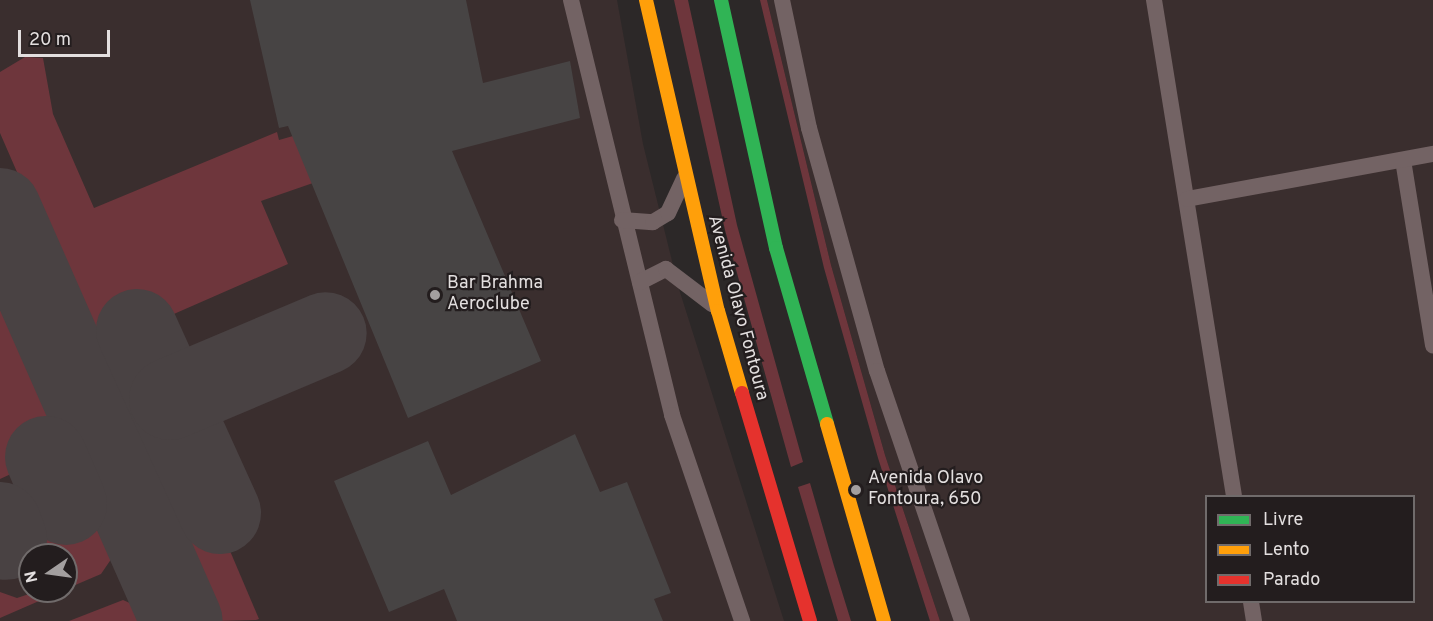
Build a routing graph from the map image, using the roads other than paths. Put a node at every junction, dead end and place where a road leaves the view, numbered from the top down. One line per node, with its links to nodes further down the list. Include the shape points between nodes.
1 (571, 0): 10 (lane)
2 (646, 0): 8 (main road, Avenida Olavo Fontoura)
3 (721, 0): 18 (main road, via 777,248)
4 (782, 0): 19 (lane, via 809,128 878,371)
5 (1154, 0): 9 (lane)
6 (1433, 154): 7 (lane)
7 (1403, 160): 9 (lane); 13 (lane)
8 (684, 177): 10 (lane, via 668,213 653,222); 12 (main road, Avenida Olavo Fontoura)
9 (1187, 199): 14 (lane)
10 (622, 220): 11 (lane)
11 (640, 282): 12 (lane, via 666,269 699,290); 16 (lane, via 672,415)
12 (718, 311): 17 (main road, Avenida Olavo Fontoura)
13 (1433, 346)
14 (1234, 495)
15 (1251, 603): 20 (lane)
16 (741, 621)
17 (810, 621)
18 (884, 621)
19 (962, 621)
20 (1254, 621)

